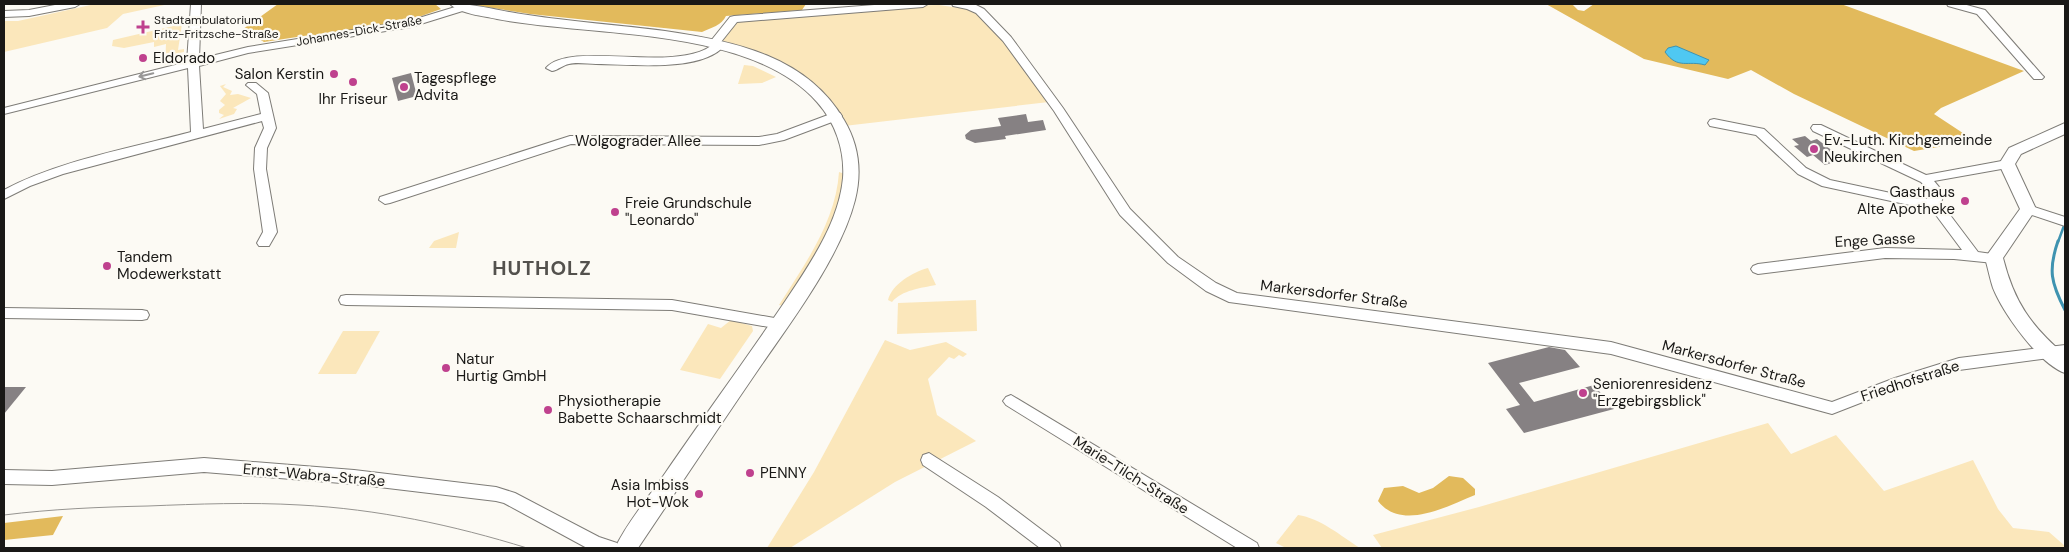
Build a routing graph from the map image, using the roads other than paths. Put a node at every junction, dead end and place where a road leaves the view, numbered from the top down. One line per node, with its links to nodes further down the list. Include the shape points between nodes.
1 (75, 4): 9 (street, via 29,14)
2 (196, 4): 11 (street)
3 (894, 4): 4 (street); 10 (street, via 734,19)
4 (923, 4)
5 (957, 4): 40 (street, Markersdorfer Straße, via 985,14 1007,39 1060,110 1125,212 1173,260 1234,298 1611,348)
6 (1952, 4): 8 (street)
7 (461, 5): 10 (main road, via 508,17); 11 (street, Johannes-Dick-Straße, via 411,24 270,46)
8 (1985, 8): 13 (street)
9 (4, 14)
10 (717, 45): 12 (street, via 707,54 688,59 568,60); 17 (main road, via 759,56 795,74 819,92)
11 (193, 63): 15 (street, Johannes-Dick-Straße, one-way to 15); 21 (street)
12 (552, 68)
13 (2038, 77)
14 (252, 85): 16 (street, via 262,93)
15 (4, 111)
16 (267, 116): 21 (street); 29 (street, via 270,128 261,148 260,170 270,232)
17 (836, 116): 25 (street, Wolgograder Allee, via 780,137 759,141 570,140); 36 (main road, via 844,130 850,153 850,187 845,207 832,241)
18 (1714, 123): 26 (street, via 1760,132 1802,171 1826,183 1914,202)
19 (1817, 128): 23 (street)
20 (2065, 128): 22 (main road, via 2016,151)
21 (197, 134): 24 (street, via 59,170)
22 (2007, 164): 23 (street); 27 (main road)
23 (1925, 179): 26 (street, via 1938,193)
24 (4, 195)
25 (386, 200)
26 (1934, 203): 30 (street)
27 (2028, 209): 28 (street); 31 (main road)
28 (2063, 221)
29 (264, 243)
30 (1974, 256): 31 (street, Enge Gasse); 32 (street, Enge Gasse, via 1885,253)
31 (1994, 258): 37 (main road, via 2003,291 2021,322)
32 (1758, 269)
33 (346, 300): 36 (street, via 672,305)
34 (4, 313): 35 (street)
35 (142, 315)
36 (780, 324): 44 (main road)
37 (2057, 351): 38 (main road); 40 (street, Friedhofstraße, via 1959,364)
38 (2065, 366)
39 (1011, 401): 46 (street, Marie-Tilch-Straße)
40 (1832, 408)
41 (929, 460): 45 (street)
42 (4, 477): 43 (street, Ernst-Wabra-Straße, via 52,478 204,465 496,494 596,544)
43 (611, 548)
44 (626, 548)
45 (1053, 548)
46 (1251, 548)

